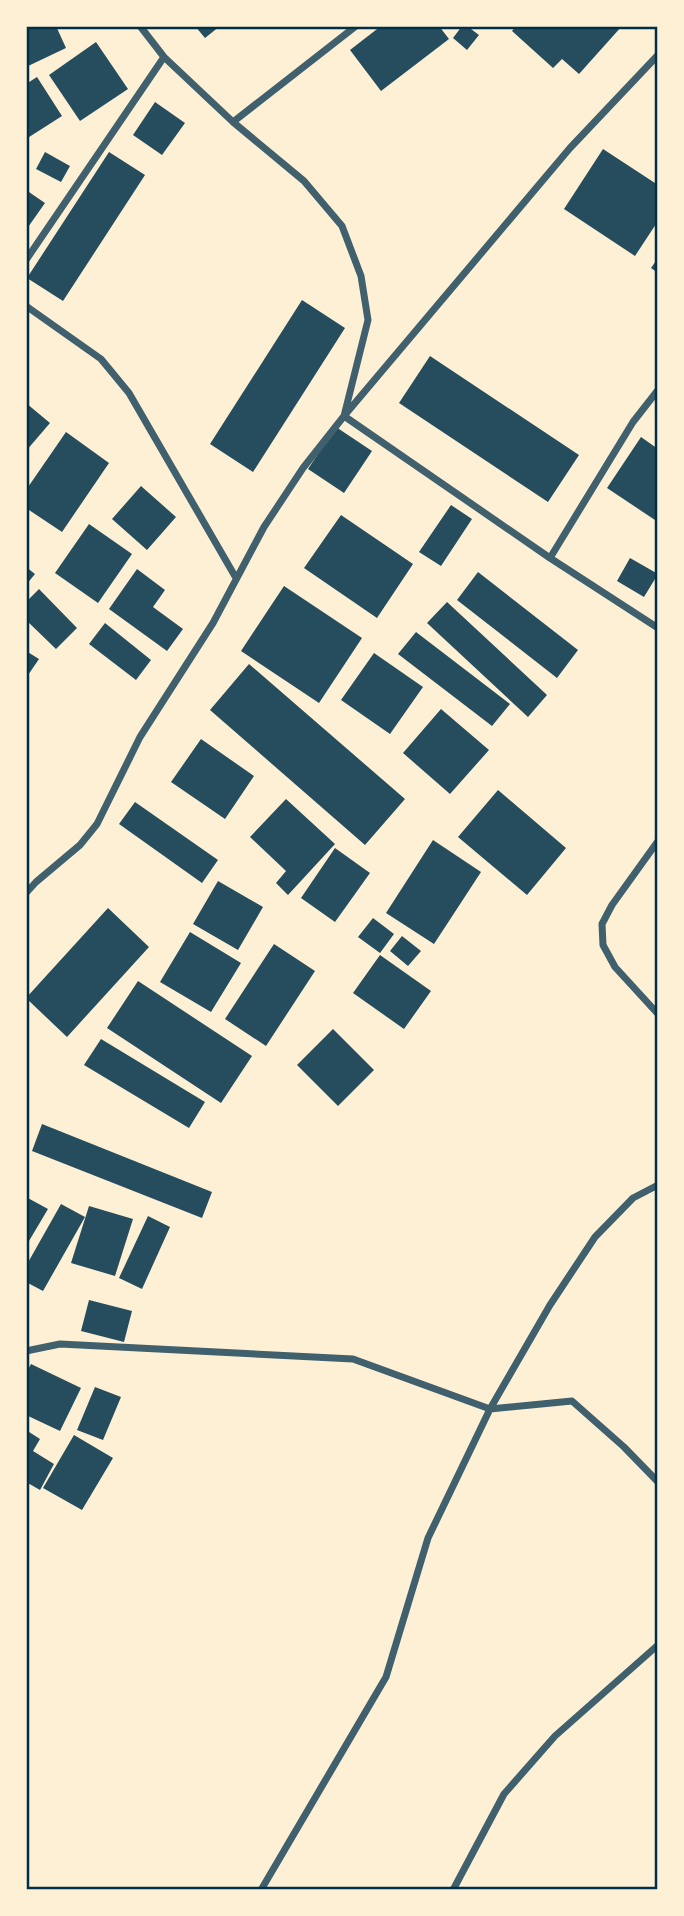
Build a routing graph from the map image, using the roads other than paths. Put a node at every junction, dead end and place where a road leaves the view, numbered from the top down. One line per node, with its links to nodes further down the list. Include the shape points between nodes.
1 (140, 26): 4 (street)
2 (356, 26): 5 (street)
3 (658, 55): 9 (street, via 570,148)
4 (164, 57): 5 (street); 6 (street)
5 (233, 122): 9 (street, via 304,181 342,226 361,276 368,320)
6 (26, 260)
7 (26, 306): 11 (street, via 102,359 129,393)
8 (658, 390): 10 (street, via 633,422)
9 (344, 416): 10 (street); 11 (street, via 303,467)
10 (550, 558): 12 (street)
11 (236, 578): 14 (street, via 213,623 139,737 97,824)
12 (658, 628)
13 (658, 841): 15 (street, via 602,924 603,945 615,967)
14 (26, 893)
15 (658, 1014)
16 (658, 1185): 18 (street, via 633,1198 596,1237 550,1305)
17 (26, 1351): 18 (street, via 60,1344 353,1359)
18 (491, 1409): 19 (street, via 572,1401); 21 (street, via 428,1538 386,1677)
19 (658, 1482)
20 (658, 1645): 22 (street, via 555,1736 505,1794)
21 (261, 1890)
22 (453, 1890)

